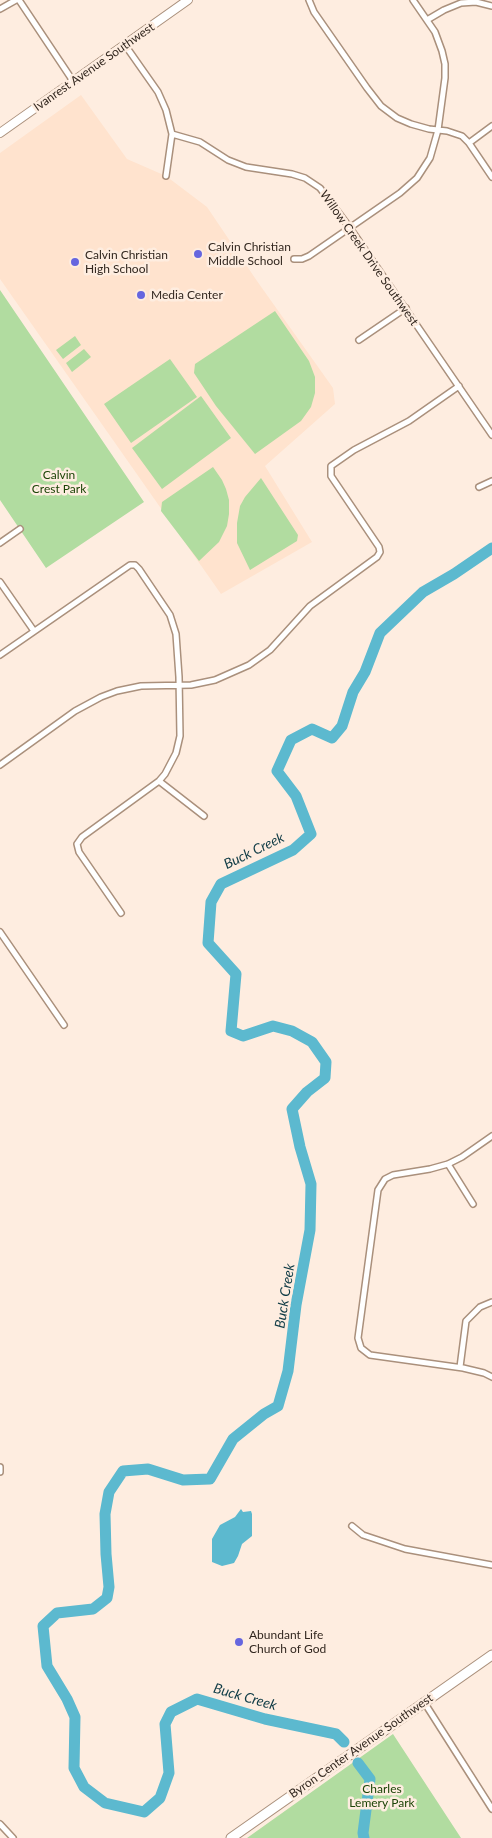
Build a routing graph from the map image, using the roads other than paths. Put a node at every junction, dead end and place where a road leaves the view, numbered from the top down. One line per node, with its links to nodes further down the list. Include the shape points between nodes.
1 (17, 0): 6 (street); 9 (street)
2 (188, 0): 8 (street, Ivanrest Avenue Southwest)
3 (309, 0): 11 (street, via 314,12 382,106 407,123)
4 (414, 0): 7 (street)
5 (492, 6): 7 (street, via 476,2 461,4)
6 (0, 9)
7 (427, 20): 11 (street, via 440,43 444,64)
8 (125, 46): 9 (street, Ivanrest Avenue Southwest); 13 (street, via 158,92)
9 (73, 81): 12 (street, Ivanrest Avenue Southwest)
10 (492, 126): 14 (street)
11 (438, 130): 14 (street, via 456,133); 17 (street, via 430,158 417,178)
12 (0, 133)
13 (172, 134): 15 (street); 17 (street, Willow Creek Drive Southwest, via 200,142 246,167 305,178 324,192)
14 (469, 142): 16 (street)
15 (166, 176)
16 (492, 176)
17 (350, 228): 18 (street, via 309,256); 19 (street, Willow Creek Drive Southwest)
18 (294, 258)
19 (406, 308): 20 (street); 21 (street, Willow Creek Drive Southwest)
20 (359, 340)
21 (459, 386): 22 (street, Willow Creek Drive Southwest); 30 (street, via 409,421 331,466 331,476 379,547 379,555 310,606 276,644 254,662 215,680)
22 (492, 435)
23 (492, 480): 24 (street)
24 (479, 487)
25 (20, 529): 26 (street)
26 (0, 543)
27 (0, 582): 28 (street)
28 (34, 631): 29 (street); 30 (street, via 132,565 139,568 173,622)
29 (0, 655)
30 (179, 686): 31 (street, via 141,686 101,697 75,711); 32 (street, via 180,742)
31 (0, 765)
32 (159, 781): 33 (street); 34 (street, via 77,844 79,852)
33 (204, 816)
34 (121, 913)
35 (0, 932): 36 (street)
36 (64, 1025)
37 (492, 1136): 38 (street)
38 (448, 1164): 39 (street); 41 (street, via 393,1175 378,1190 358,1338 361,1348 370,1355)
39 (473, 1204)
40 (492, 1302): 41 (street, via 480,1307 466,1321)
41 (460, 1367): 42 (street)
42 (492, 1377)
43 (0, 1467): 44 (street)
44 (0, 1472)
45 (352, 1526): 46 (street, via 364,1535 405,1549)
46 (492, 1565)
47 (492, 1655): 48 (main road, Byron Center Avenue Southwest)
48 (424, 1702): 49 (street); 52 (main road, Byron Center Avenue Southwest)
49 (492, 1809)
50 (0, 1824): 51 (street)
51 (13, 1838)
52 (230, 1838)

